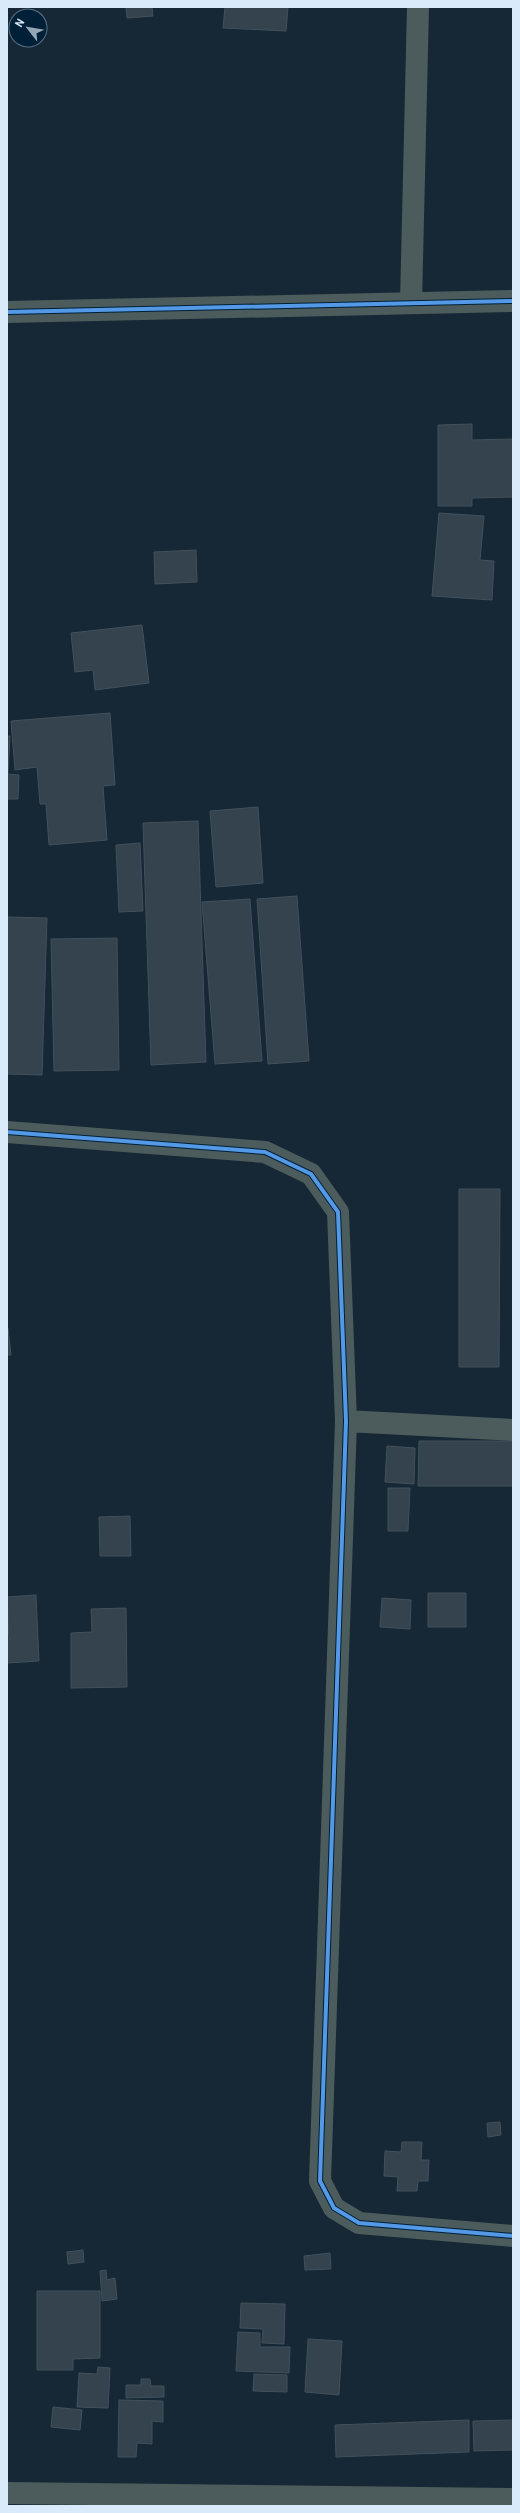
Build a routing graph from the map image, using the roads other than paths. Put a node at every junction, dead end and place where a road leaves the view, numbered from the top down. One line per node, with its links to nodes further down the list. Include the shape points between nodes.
1 (418, 7): 3 (street)
2 (513, 301): 3 (street)
3 (411, 303): 4 (street)
4 (7, 312)
5 (7, 1132): 6 (street, via 265,1152 311,1174 338,1212)
6 (346, 1421): 7 (street); 8 (street, via 320,2181 334,2208 359,2223)
7 (513, 1430)
8 (513, 2236)
9 (7, 2493): 10 (street)
10 (513, 2499)

